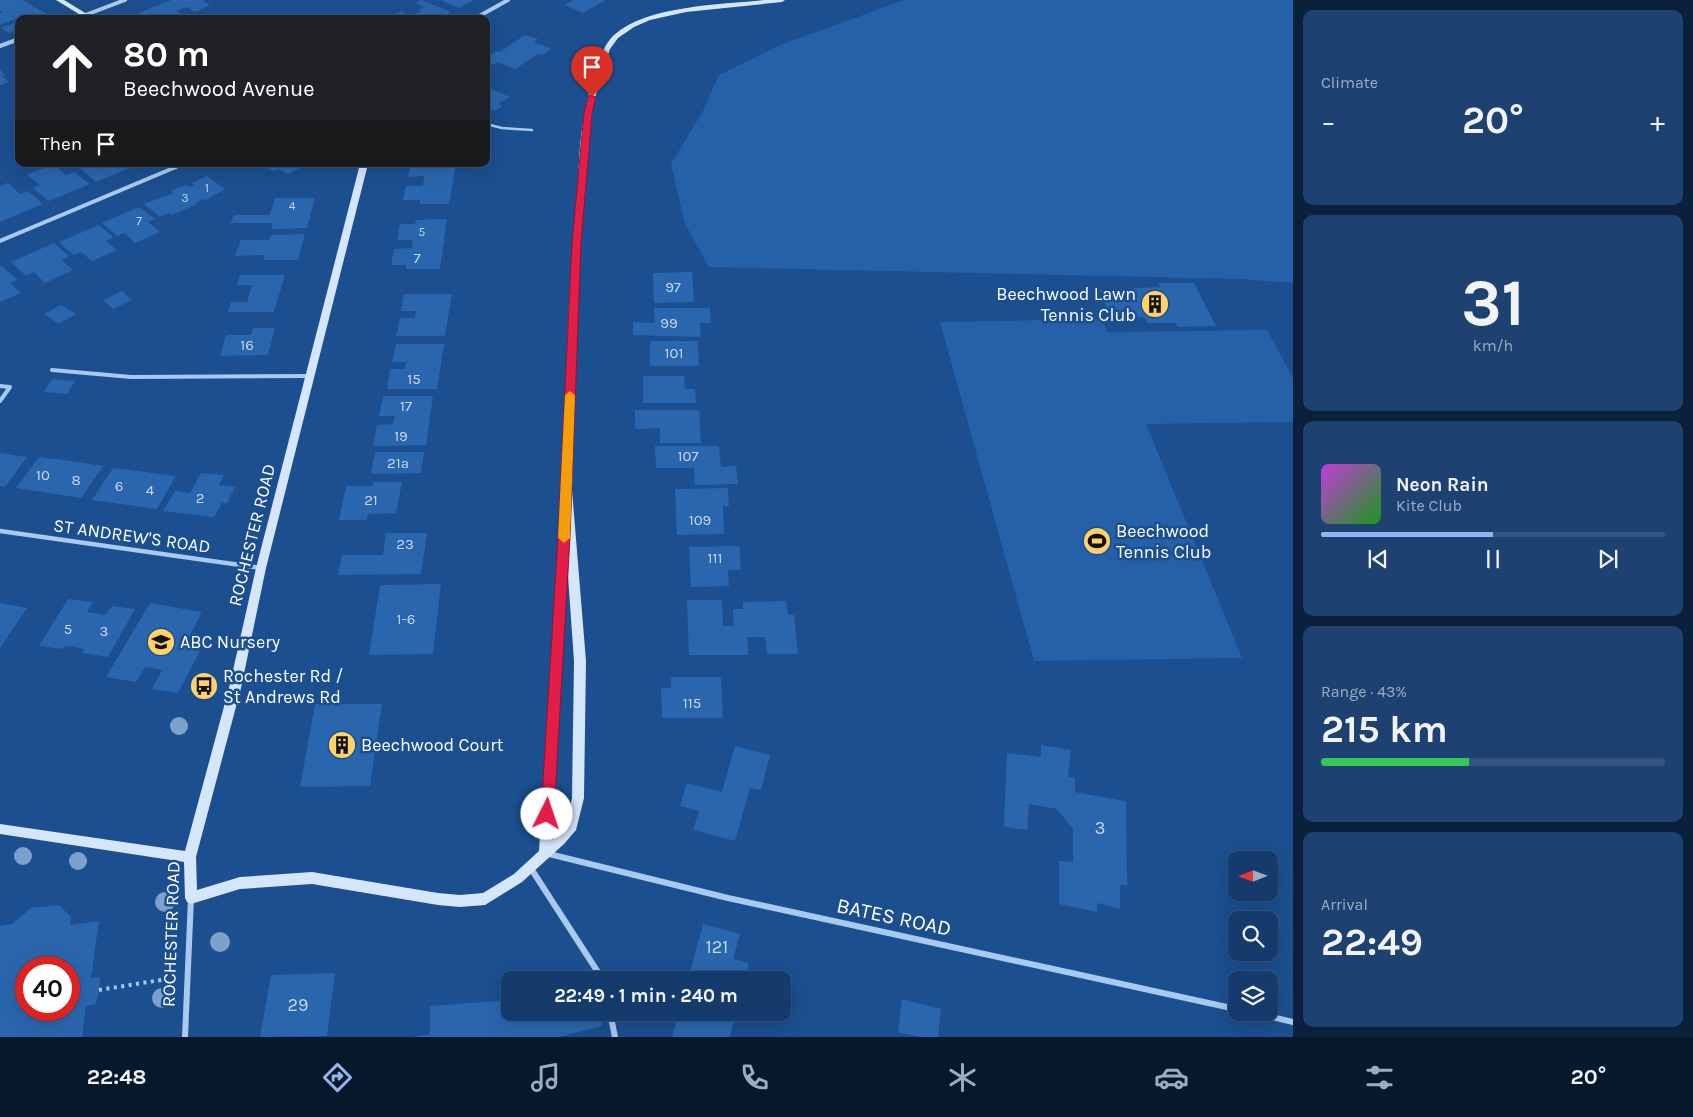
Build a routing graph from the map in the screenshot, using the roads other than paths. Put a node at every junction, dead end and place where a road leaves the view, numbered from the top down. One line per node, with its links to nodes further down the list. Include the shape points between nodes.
1 (59, 0): 5 (street)
2 (125, 0): 5 (street)
3 (508, 0): 6 (street)
4 (782, 0): 18 (street, via 660,15 632,26 616,37 607,49 588,113 582,173)
5 (85, 15)
6 (481, 15)
7 (15, 41): 8 (street)
8 (0, 46)
9 (490, 125): 10 (lane)
10 (532, 130)
11 (176, 167): 13 (street)
12 (363, 167): 15 (street, ROCHESTER ROAD)
13 (0, 241)
14 (52, 370): 15 (lane, via 132,377)
15 (310, 376): 20 (street, ROCHESTER ROAD)
16 (0, 386): 17 (lane, via 10,387)
17 (0, 401)
18 (566, 490): 22 (street); 22 (street, via 580,661 578,798 572,826)
19 (0, 531): 20 (street, ST ANDREW'S ROAD)
20 (261, 568): 23 (street, ROCHESTER ROAD, via 235,688)
21 (0, 829): 23 (street)
22 (545, 853): 24 (street); 27 (street, BATES ROAD, via 728,898)
23 (190, 857): 25 (street, ROCHESTER ROAD)
24 (530, 867): 25 (street, via 504,888 485,898 460,901 312,878 240,883); 26 (street)
25 (191, 898): 31 (street, ROCHESTER ROAD)
26 (597, 971)
27 (1228, 1007)
28 (1278, 1018): 30 (street)
29 (612, 1021): 32 (street)
30 (1293, 1022)
31 (185, 1037)
32 (615, 1037)

